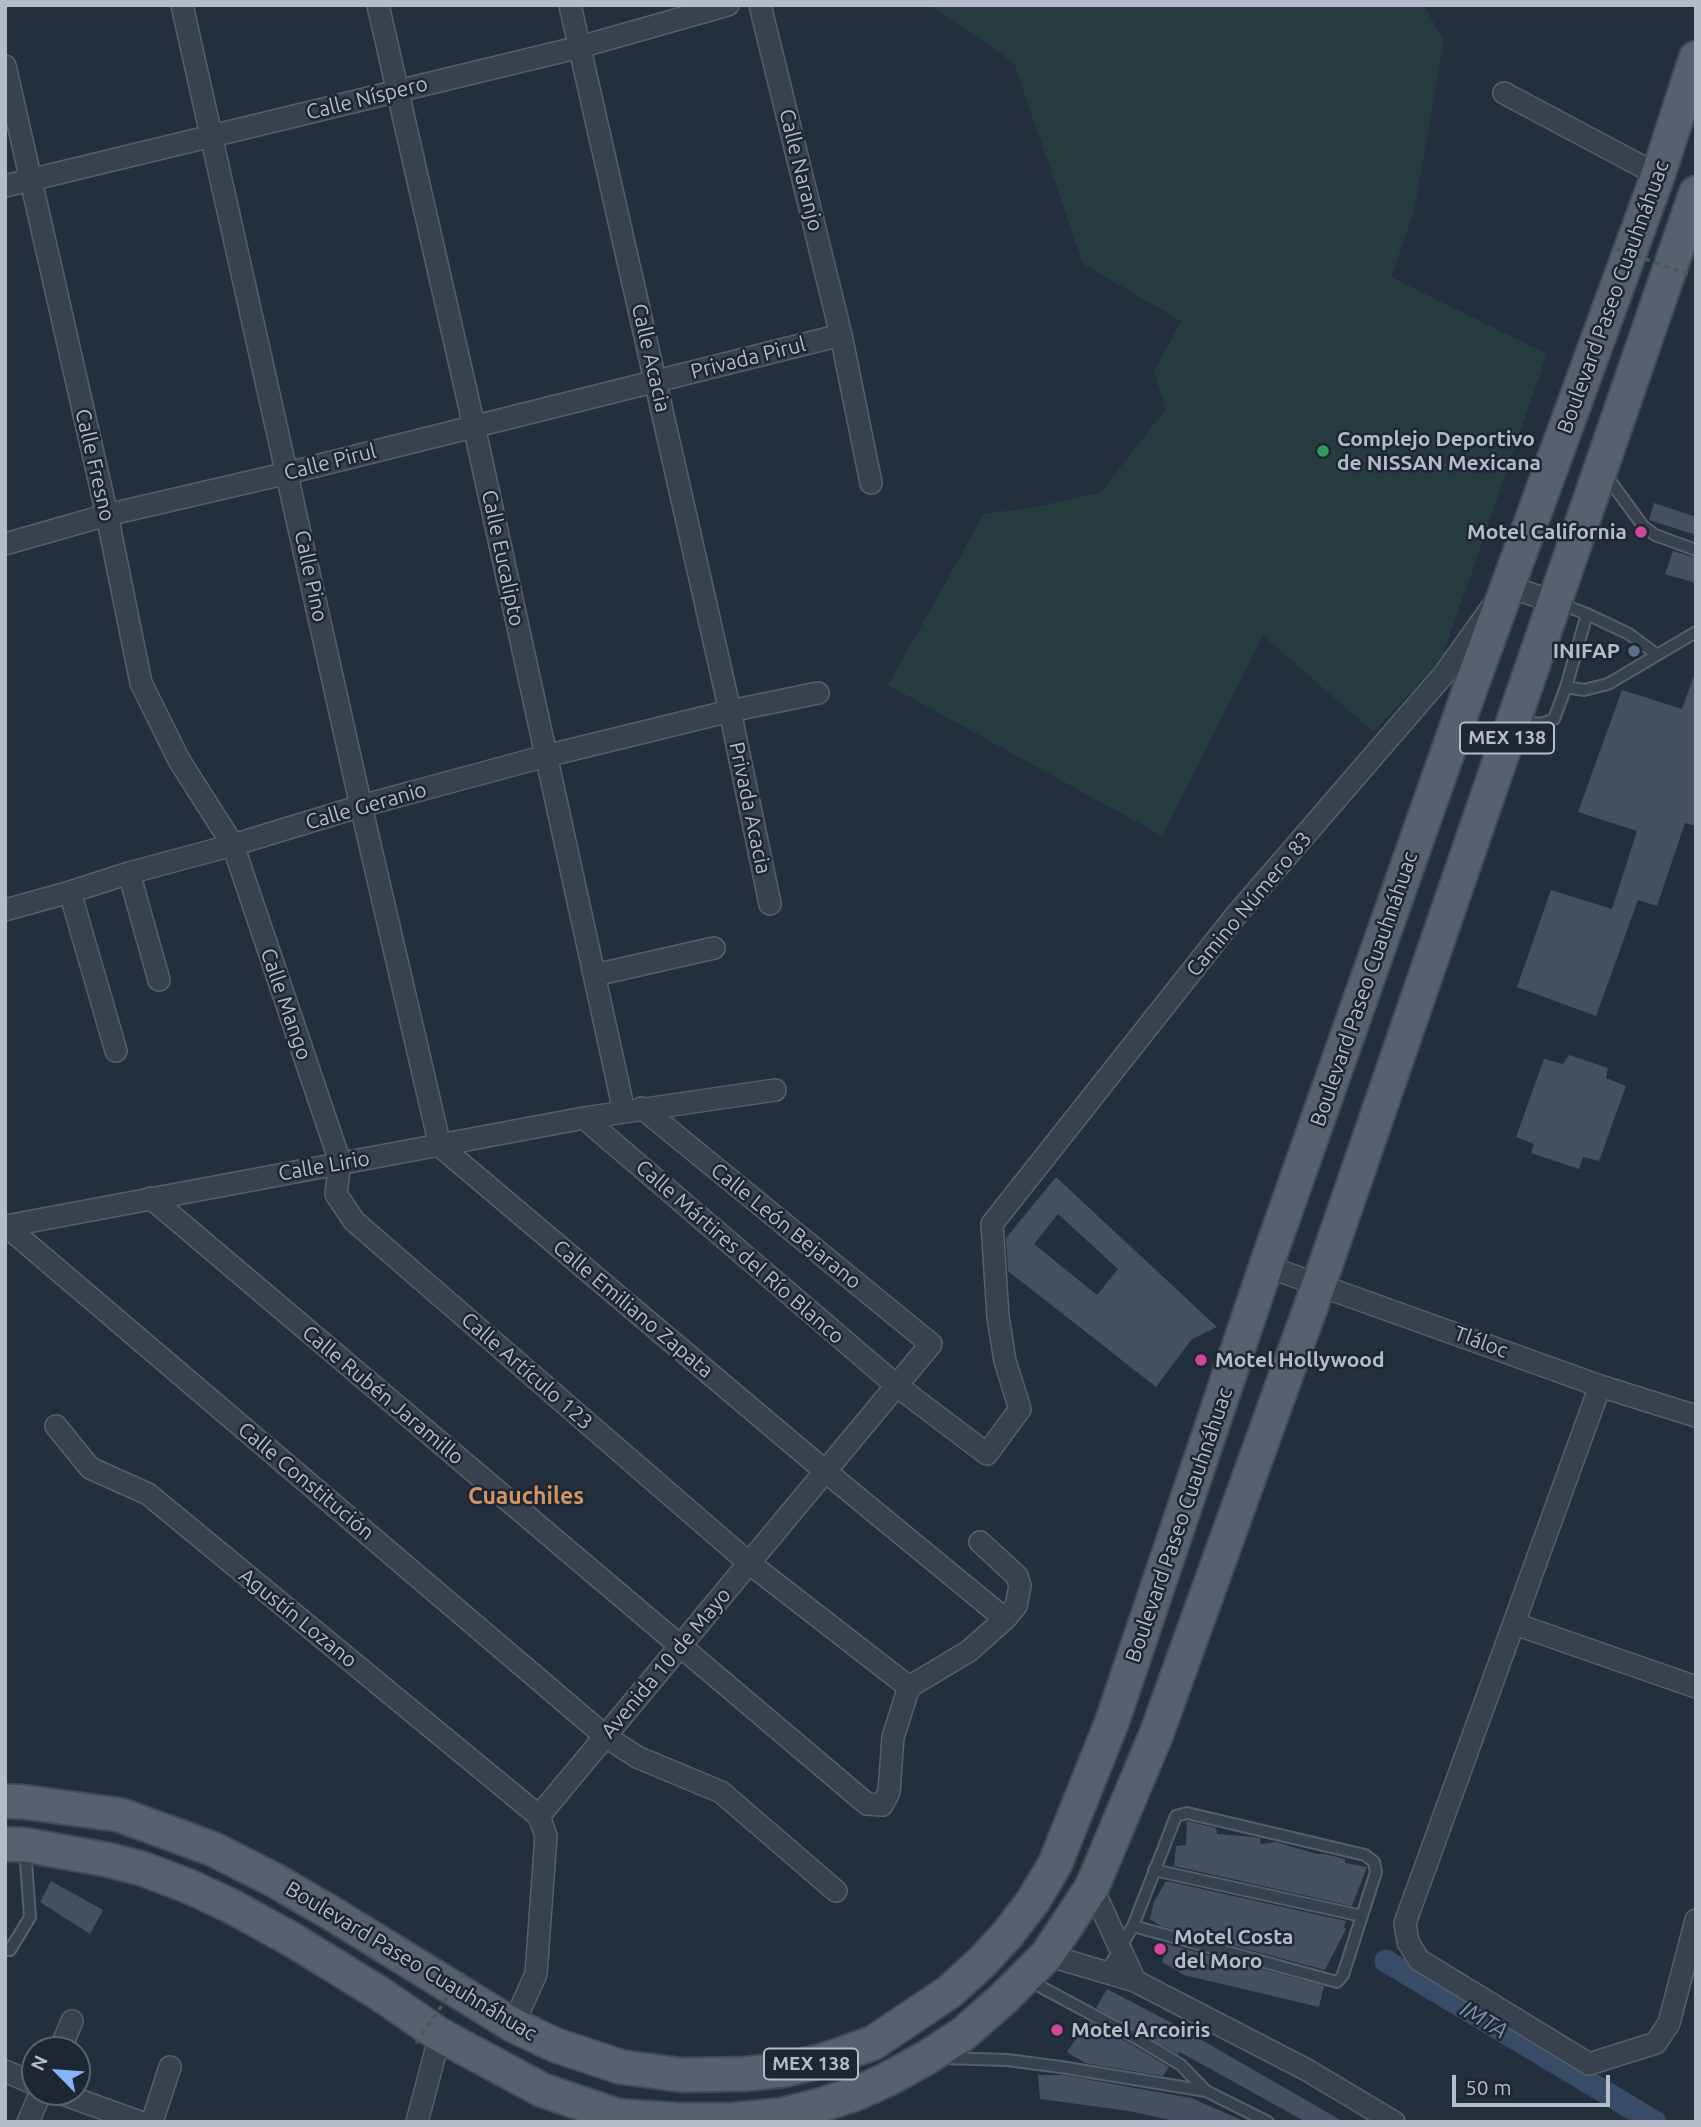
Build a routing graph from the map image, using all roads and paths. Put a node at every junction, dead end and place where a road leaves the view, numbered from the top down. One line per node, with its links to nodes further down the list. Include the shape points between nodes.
1 (182, 5): 11 (street, Calle Pino)
2 (378, 5): 9 (street, Calle Eucalipto)
3 (570, 5): 6 (street, Calle Acacia)
4 (728, 5): 6 (street, Calle Níspero)
5 (760, 5): 18 (street, Calle Naranjo)
6 (580, 47): 9 (street, Calle Níspero); 19 (street, Calle Acacia)
7 (1696, 58): 12 (main road, Boulevard Paseo Cuauhnáhuac / MEX 138)
8 (5, 66): 13 (street, Calle Fresno)
9 (398, 90): 11 (street, Calle Níspero); 20 (street, Calle Eucalipto)
10 (1504, 93): 12 (street)
11 (213, 135): 13 (street, Calle Níspero); 22 (street, Calle Pino)
12 (1658, 175): 27 (main road, Boulevard Paseo Cuauhnáhuac / MEX 138)
13 (31, 180): 14 (street, Calle Níspero); 24 (street, Calle Fresno)
14 (5, 186)
15 (1696, 193): 21 (main road, Boulevard Paseo Cuauhnáhuac / MEX 138)
16 (1617, 249): 17 (path, bridge)
17 (1688, 274)
18 (841, 335): 19 (street, Privada Pirul); 23 (street, Calle Naranjo)
19 (656, 381): 20 (street, Calle Pirul); 34 (street, Calle Acacia)
20 (474, 426): 22 (street, Calle Pirul); 36 (street, Calle Eucalipto)
21 (1601, 469): 26 (lane, via 1643,526); 28 (main road, Boulevard Paseo Cuauhnáhuac / MEX 138)
22 (288, 473): 24 (street, Calle Pirul); 37 (street, Calle Pino)
23 (871, 484)
24 (107, 515): 25 (street, Calle Pirul); 38 (street, Calle Fresno, via 141,683 179,760)
25 (5, 544)
26 (1696, 550)
27 (1507, 586): 28 (street); 53 (street, Camino Número 83, via 1445,673 1237,914); 55 (main road, Boulevard Paseo Cuauhnáhuac / MEX 138)
28 (1555, 602): 29 (lane); 35 (main road, Boulevard Paseo Cuauhnáhuac / MEX 138)
29 (1587, 614): 31 (lane, via 1629,634); 32 (lane)
30 (1696, 632): 31 (lane)
31 (1656, 654): 32 (lane, via 1608,684 1584,690)
32 (1566, 687): 35 (lane, via 1554,719 1541,724)
33 (818, 693): 34 (street, Calle Geranio)
34 (730, 711): 36 (street, Calle Geranio); 41 (street, Privada Acacia)
35 (1513, 721): 56 (main road, Boulevard Paseo Cuauhnáhuac / MEX 138)
36 (545, 756): 37 (street, Calle Geranio); 44 (street, Calle Eucalipto)
37 (361, 806): 38 (street, Calle Geranio); 50 (street, Calle Pino)
38 (233, 845): 39 (street, Calle Geranio); 51 (street, Calle Mango)
39 (129, 873): 40 (street, Calle Geranio); 45 (street)
40 (70, 892): 42 (street, Calle Geranio); 46 (street)
41 (770, 904)
42 (5, 910)
43 (714, 948): 44 (street)
44 (595, 975): 48 (street, Calle Eucalipto)
45 (159, 980)
46 (116, 1051)
47 (775, 1090): 48 (street, Calle Lirio)
48 (633, 1110): 49 (street, Calle Lirio); 57 (street, Calle León Bejarano)
49 (584, 1118): 50 (street, Calle Lirio); 58 (street, Calle Mártires del Río Blanco)
50 (440, 1146): 51 (street, Calle Lirio); 62 (street, Calle Emiliano Zapata)
51 (340, 1162): 52 (street, Calle Lirio); 64 (street, Calle Artículo 123, via 336,1194 354,1221)
52 (150, 1198): 54 (street, Calle Lirio); 67 (street, Calle Rubén Jaramillo)
53 (992, 1224): 58 (street, Calle Mártires del Río Blanco, via 998,1317 1020,1409 987,1454)
54 (6, 1226): 70 (street, Calle Constitución)
55 (1266, 1266): 56 (street, Tláloc); 87 (main road, Boulevard Paseo Cuauhnáhuac / MEX 138, via 1112,1722 1055,1864 1033,1901 981,1963 949,1992 873,2043 785,2070 681,2075 621,2067)
56 (1319, 1283): 59 (street, Tláloc); 75 (main road, Boulevard Paseo Cuauhnáhuac / MEX 138, via 1156,1735)
57 (931, 1344): 58 (street, Avenida 10 de Mayo)
58 (897, 1386): 62 (street, Avenida 10 de Mayo)
59 (1600, 1386): 60 (street, Tláloc); 66 (street)
60 (1696, 1416)
61 (56, 1426): 72 (street, Agustín Lozano, via 90,1468 148,1494)
62 (825, 1471): 64 (street, Avenida 10 de Mayo); 65 (street, Calle Emiliano Zapata)
63 (980, 1542): 65 (street, via 1017,1576 1016,1606)
64 (749, 1563): 67 (street, Avenida 10 de Mayo); 68 (street, Calle Artículo 123)
65 (1005, 1619): 68 (street, via 969,1651)
66 (1515, 1624): 69 (street); 78 (street, via 1405,1923 1408,1942 1419,1960 1589,2064 1654,2044 1669,2023)
67 (680, 1646): 68 (street, Calle Rubén Jaramillo, via 867,1804 882,1805 889,1792 893,1737); 70 (street, Avenida 10 de Mayo)
68 (909, 1687)
69 (1696, 1687)
70 (605, 1736): 72 (street, Avenida 10 de Mayo); 76 (street, Calle Constitución, via 637,1756 721,1792)
71 (5, 1801): 87 (main road, Boulevard Paseo Cuauhnáhuac / MEX 138, via 120,1815 213,1849 336,1916)
72 (539, 1816): 87 (street, via 546,1836 536,1974)
73 (15, 1845): 81 (lane, via 30,1917 10,1950); 89 (main road, Boulevard Paseo Cuauhnáhuac / MEX 138, via 143,1869 229,1905 377,1992)
74 (1154, 1870): 77 (lane); 77 (lane, via 1176,1816 1187,1813 1365,1855 1374,1861 1376,1872); 79 (lane)
75 (1091, 1887): 80 (street); 82 (main road, Boulevard Paseo Cuauhnáhuac / MEX 138)
76 (836, 1891)
77 (1362, 1916): 79 (lane, via 1337,1982)
78 (1696, 1920)
79 (1133, 1926): 80 (lane)
80 (1120, 1948): 83 (lane); 85 (street)
81 (5, 1950)
82 (1035, 1967): 83 (street); 90 (main road, Boulevard Paseo Cuauhnáhuac / MEX 138, via 962,2034); 92 (lane, via 1181,2065)
83 (1106, 1972): 85 (street)
84 (464, 1973): 89 (path, bridge)
85 (1135, 1981): 99 (street, via 1307,2070)
86 (72, 2021): 88 (street)
87 (513, 2025)
88 (66, 2036)
89 (428, 2039): 94 (main road, Boulevard Paseo Cuauhnáhuac / MEX 138, via 542,2090 618,2116); 97 (street)
90 (926, 2058): 92 (lane, via 1007,2060); 94 (main road, Boulevard Paseo Cuauhnáhuac / MEX 138, via 855,2094 782,2115)
91 (170, 2067): 96 (street)
92 (1206, 2091): 98 (lane)
93 (91, 2104): 95 (street)
94 (734, 2121)
95 (140, 2122)
96 (152, 2122)
97 (417, 2122)
98 (1268, 2122)
99 (1394, 2122)

